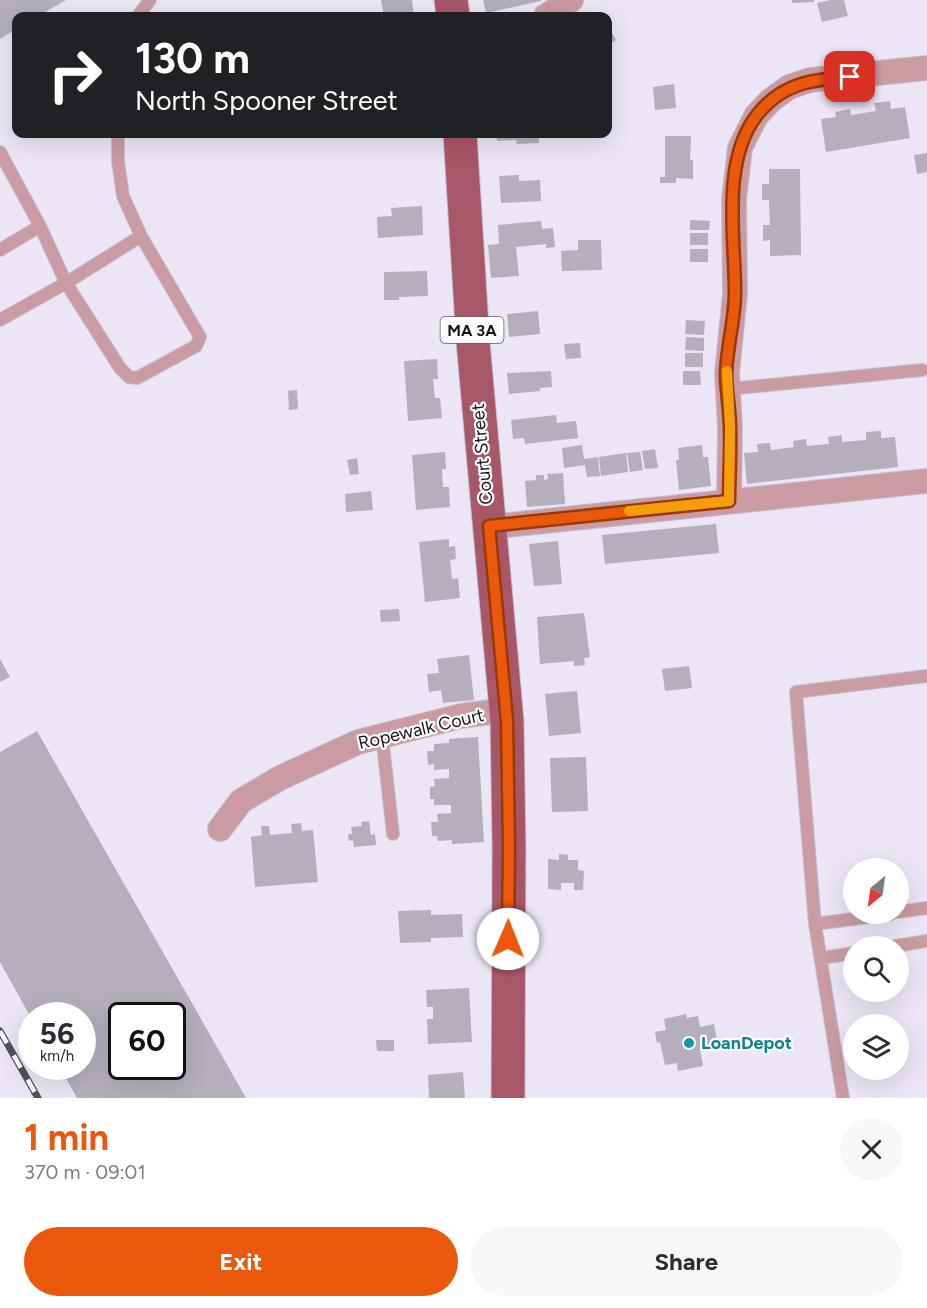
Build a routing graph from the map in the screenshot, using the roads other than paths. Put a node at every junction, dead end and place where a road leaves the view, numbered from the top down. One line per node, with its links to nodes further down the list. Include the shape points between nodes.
1 (571, 0): 2 (street)
2 (552, 12)
3 (927, 68): 13 (street, via 810,81 789,87 756,116 740,148 736,169 735,294 726,373)
4 (118, 138): 8 (lane, via 123,196)
5 (460, 138): 16 (main road, Court Street / MA 3A)
6 (0, 152): 7 (lane)
7 (40, 226): 9 (lane); 10 (lane)
8 (141, 236): 10 (lane); 10 (lane, via 200,337 196,346 137,378 129,377)
9 (0, 250)
10 (66, 283): 11 (lane)
11 (0, 320)
12 (922, 370): 13 (lane)
13 (728, 389): 15 (street)
14 (927, 481): 15 (street)
15 (729, 501): 16 (street)
16 (489, 526): 18 (main road, Court Street / MA 3A)
17 (927, 676): 25 (lane, via 796,692)
18 (506, 710): 19 (street, Ropewalk Court, via 460,716); 30 (main road, Court Street / MA 3A)
19 (382, 736): 20 (street, Ropewalk Court, via 358,742 280,778 242,801); 21 (lane)
20 (220, 829)
21 (393, 834)
22 (927, 908): 23 (lane)
23 (909, 910)
24 (843, 920): 25 (lane)
25 (815, 924): 29 (lane)
26 (927, 941): 27 (lane)
27 (909, 944)
28 (843, 955): 29 (lane)
29 (821, 958): 31 (lane)
30 (508, 1098)
31 (843, 1098)

